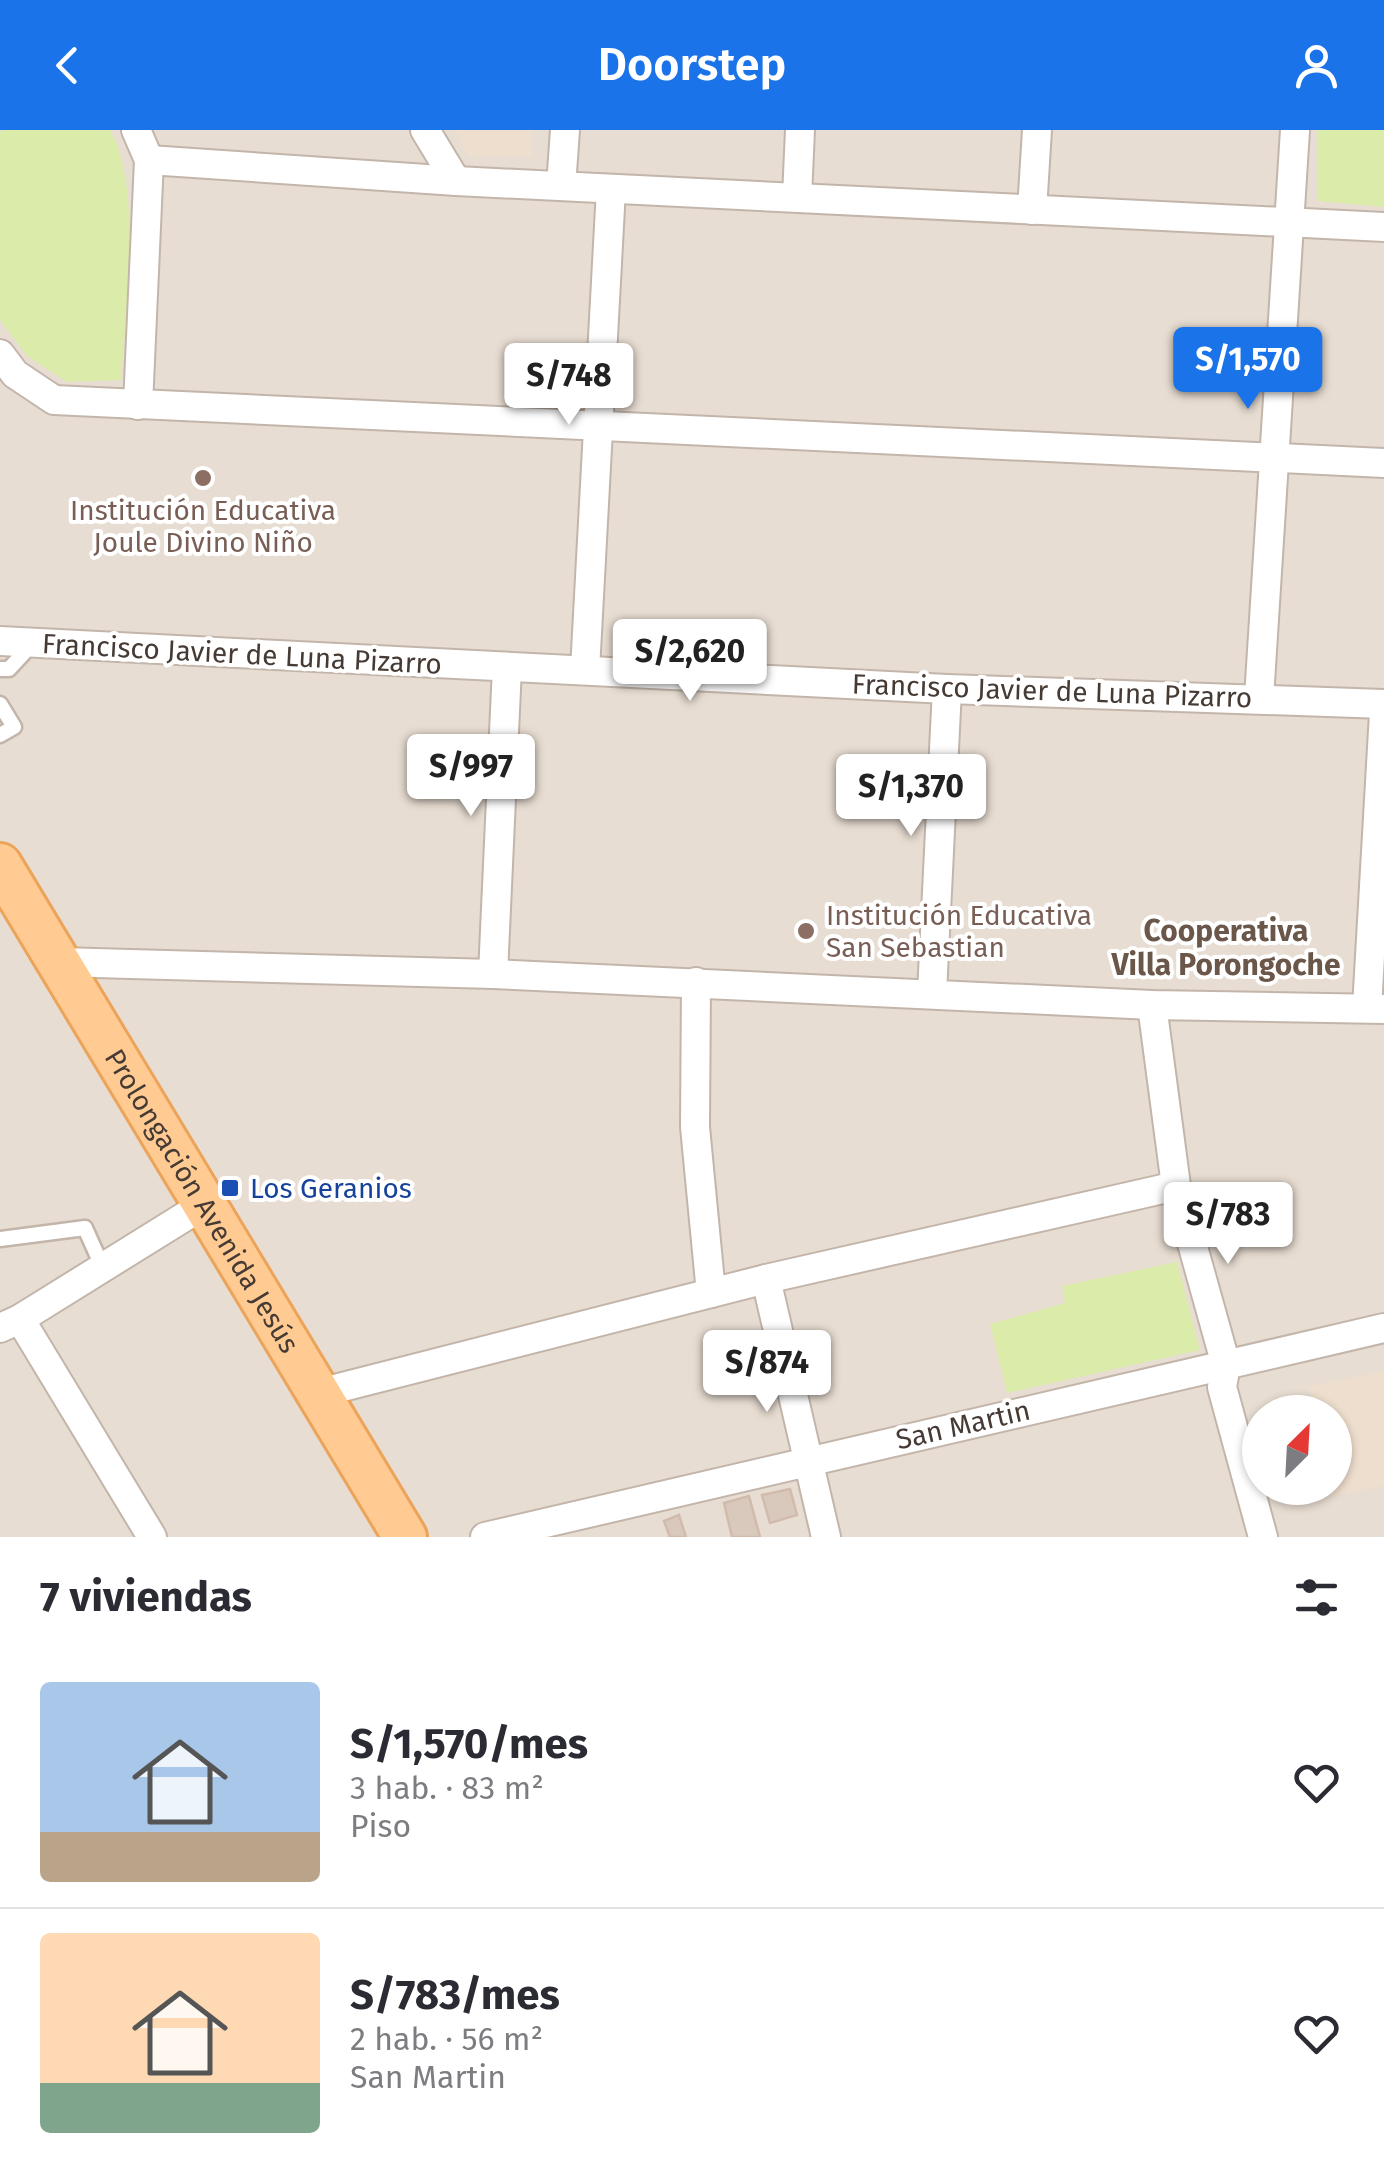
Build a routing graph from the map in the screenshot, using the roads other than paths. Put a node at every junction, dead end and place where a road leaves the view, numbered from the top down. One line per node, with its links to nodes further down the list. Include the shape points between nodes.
1 (136, 130): 7 (street)
2 (425, 130): 8 (street)
3 (565, 130): 9 (street)
4 (800, 130): 11 (street)
5 (1037, 130): 12 (street)
6 (1295, 130): 13 (street)
7 (149, 160): 8 (street); 16 (street)
8 (456, 181): 9 (street)
9 (561, 186): 10 (street)
10 (611, 189): 11 (street); 17 (street)
11 (797, 198): 12 (street)
12 (1032, 210): 13 (street)
13 (1289, 224): 14 (street); 18 (street)
14 (1384, 227)
15 (0, 354): 16 (street, via 15,374 54,400)
16 (138, 405): 17 (street)
17 (598, 427): 18 (street); 24 (street)
18 (1274, 458): 19 (street); 26 (street)
19 (1384, 464)
20 (0, 640): 21 (street, Francisco Javier de Luna Pizarro)
21 (32, 644): 22 (street, Francisco Javier de Luna Pizarro); 23 (lane, via 9,669)
22 (507, 667): 24 (street, Francisco Javier de Luna Pizarro); 33 (street)
23 (0, 669)
24 (585, 670): 25 (street, Francisco Javier de Luna Pizarro)
25 (947, 689): 26 (street, Francisco Javier de Luna Pizarro); 35 (street)
26 (1259, 698): 28 (street, Francisco Javier de Luna Pizarro)
27 (0, 704): 30 (lane, via 14,727)
28 (1384, 704)
29 (1384, 713): 37 (street)
30 (0, 735)
31 (0, 865): 32 (main road, Prolongación Avenida Jesús)
32 (58, 962): 33 (street); 39 (main road, Prolongación Avenida Jesús)
33 (494, 974): 34 (street)
34 (696, 982): 35 (street); 43 (street, via 695,1127)
35 (932, 993): 36 (street)
36 (1152, 1004): 37 (street); 38 (street)
37 (1376, 1008)
38 (1176, 1186): 42 (street); 46 (street)
39 (204, 1204): 41 (street); 47 (main road, Prolongación Avenida Jesús)
40 (0, 1239): 41 (lane, via 85,1228)
41 (102, 1266): 44 (street)
42 (766, 1279): 43 (street); 48 (street)
43 (712, 1293): 47 (street)
44 (10, 1324): 49 (street)
45 (1384, 1328): 46 (street, San Martin)
46 (1226, 1365): 48 (street, San Martin); 53 (street, via 1222,1387)
47 (319, 1393): 50 (main road, Prolongación Avenida Jesús)
48 (806, 1461): 51 (street, San Martin); 52 (street)
49 (152, 1537)
50 (405, 1537)
51 (484, 1537)
52 (826, 1537)
53 (1263, 1537)

